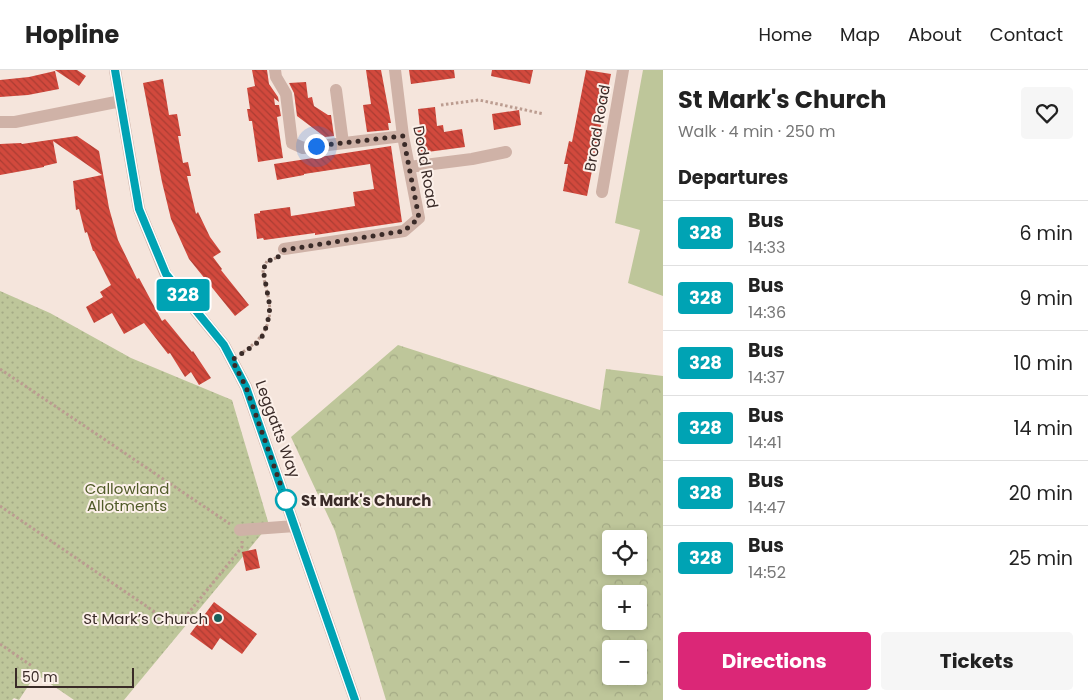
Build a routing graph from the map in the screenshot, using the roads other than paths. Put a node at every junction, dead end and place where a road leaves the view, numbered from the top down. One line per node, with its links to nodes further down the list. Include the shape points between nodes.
1 (115, 70): 6 (street, Leggatts Way)
2 (275, 70): 9 (street, via 286,94 292,143 302,148)
3 (395, 70): 8 (street, Dodd Road)
4 (623, 70): 12 (street, Broad Road)
5 (336, 90): 9 (street)
6 (121, 101): 7 (street, via 15,122); 14 (street, Leggatts Way, via 139,209 166,274 224,345 246,387)
7 (0, 122)
8 (403, 136): 9 (street); 11 (street, Dodd Road)
9 (343, 142)
10 (506, 152): 11 (street)
11 (409, 167): 13 (street, Dodd Road, via 419,218 404,231)
12 (602, 192)
13 (284, 250)
14 (295, 526): 15 (street); 16 (street, Leggatts Way)
15 (240, 530)
16 (355, 700)

